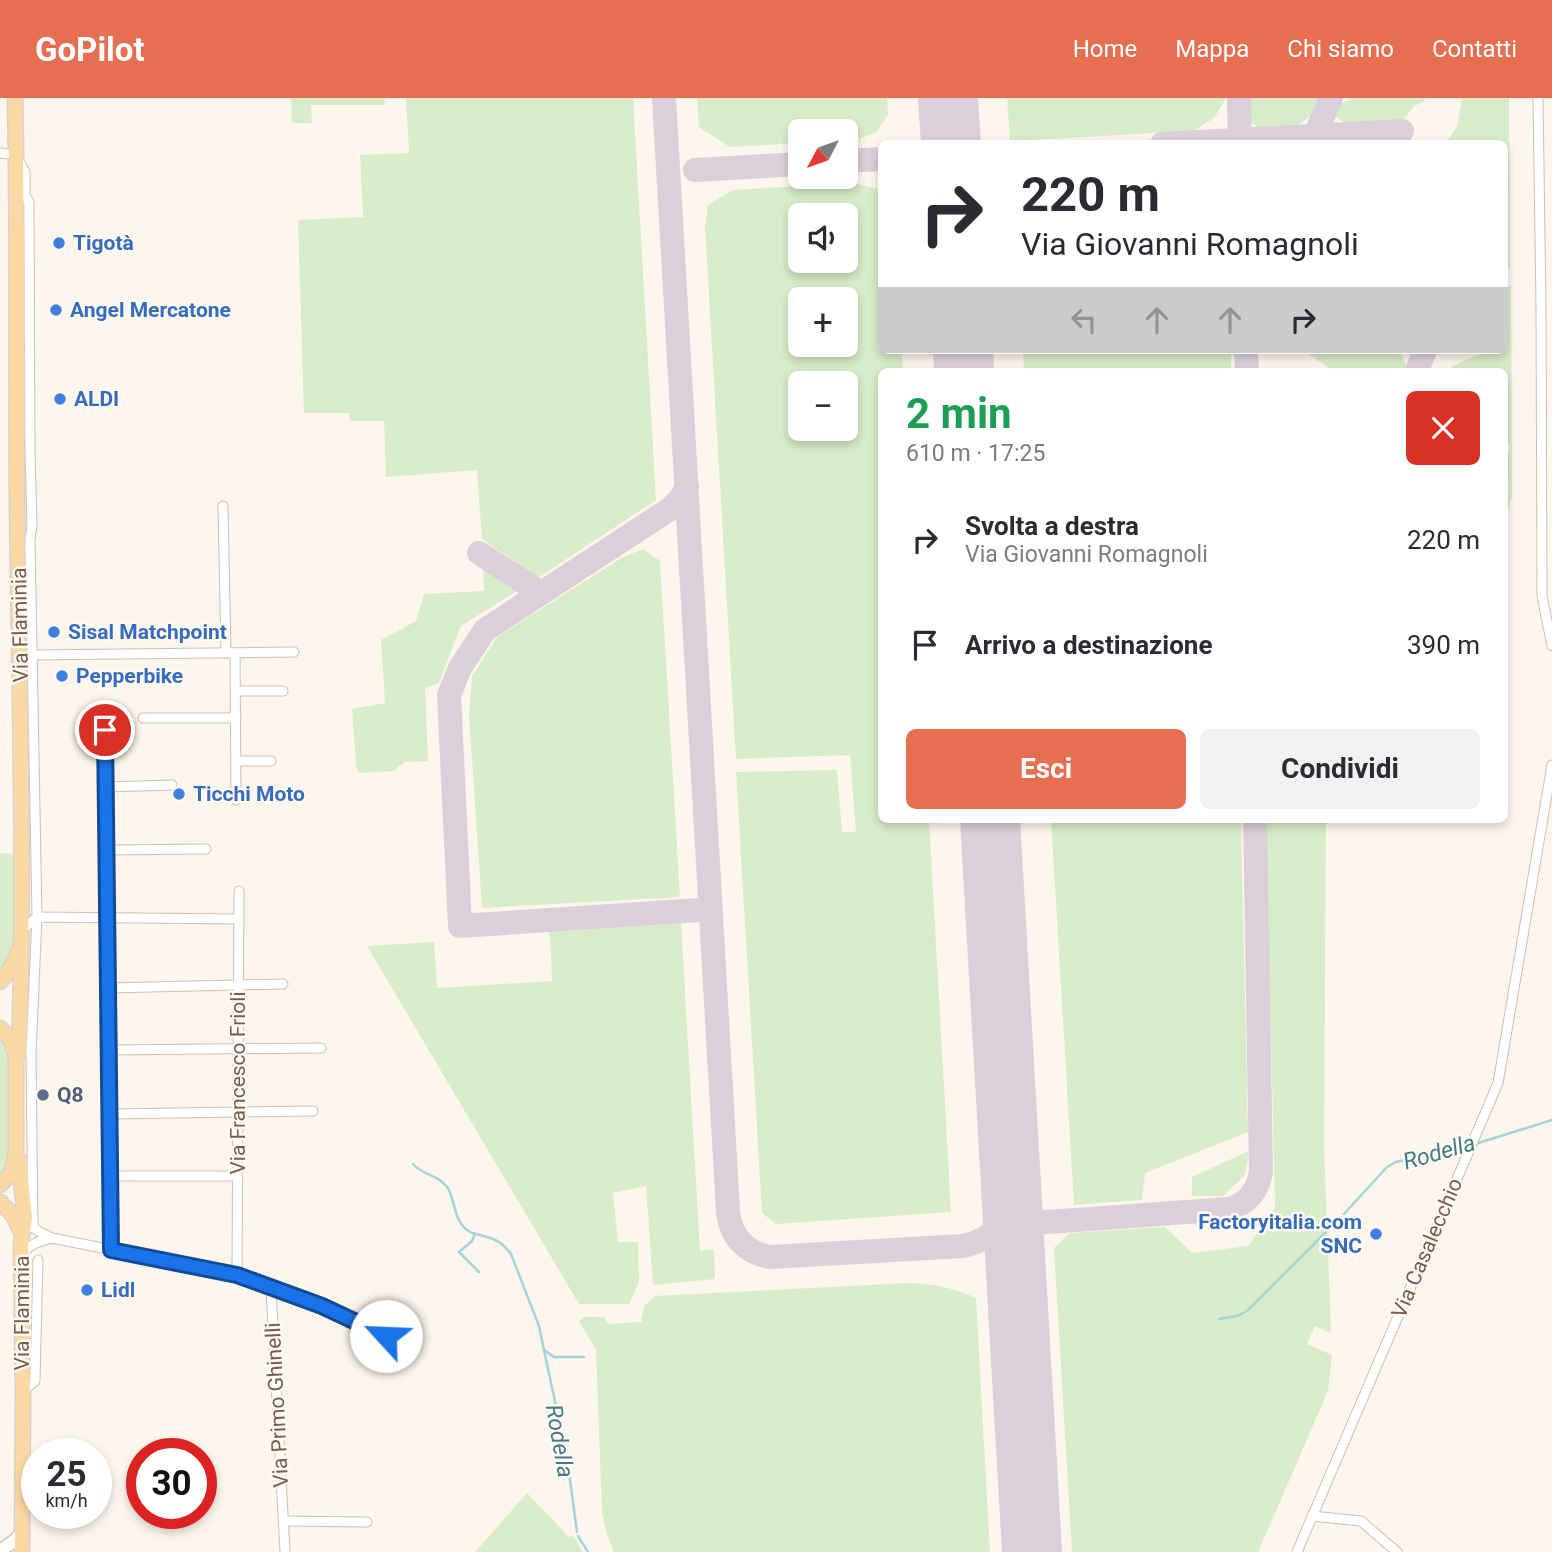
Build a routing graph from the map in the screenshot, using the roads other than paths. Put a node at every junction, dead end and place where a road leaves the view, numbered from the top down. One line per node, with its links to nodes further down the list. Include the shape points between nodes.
1 (15, 98): 4 (main road, Via Flaminia)
2 (1538, 98): 5 (street)
3 (0, 153): 4 (street)
4 (16, 155): 7 (main road, Via Flaminia); 7 (street, Via Flaminia, via 25,172 29,208)
5 (1541, 306): 6 (street); 9 (street, via 1542,596)
6 (1552, 306)
7 (24, 497): 12 (street, Via Flaminia, via 32,525); 30 (main road, Via Flaminia)
8 (223, 506): 11 (street)
9 (1552, 646)
10 (294, 652): 11 (street)
11 (231, 653): 12 (street); 13 (street)
12 (33, 655): 27 (street, Via Flaminia)
13 (236, 691): 14 (street); 16 (street)
14 (283, 691)
15 (143, 718): 16 (street)
16 (236, 718): 18 (street)
17 (105, 730): 22 (street)
18 (236, 761): 19 (street); 23 (street)
19 (271, 761)
20 (1552, 765): 57 (street, Via Casalecchio, via 1498,1083)
21 (172, 785): 22 (street)
22 (106, 787): 25 (street)
23 (236, 800)
24 (206, 849): 25 (street)
25 (107, 850): 28 (street)
26 (239, 891): 29 (street, Via Francesco Frioli)
27 (37, 917): 28 (street); 30 (street); 48 (street, Via Flaminia)
28 (107, 917): 29 (street); 34 (street)
29 (239, 919): 33 (street, Via Francesco Frioli)
30 (22, 936): 31 (main road, Via Flaminia, via 13,964); 39 (main road, Via Flaminia)
31 (0, 982)
32 (283, 984): 33 (street)
33 (239, 985): 34 (street); 36 (street, Via Francesco Frioli)
34 (108, 988): 38 (street)
35 (0, 1028): 39 (main road, Via Flaminia, via 11,1040)
36 (239, 1048): 37 (street); 38 (street); 41 (street, Via Francesco Frioli)
37 (321, 1048)
38 (109, 1050): 42 (street)
39 (16, 1060): 43 (main road, Via Flaminia)
40 (313, 1111): 41 (street)
41 (238, 1112): 42 (street); 45 (street, Via Francesco Frioli)
42 (110, 1114): 44 (street)
43 (16, 1153): 46 (main road, Via Flaminia, via 11,1174); 48 (main road, Via Flaminia)
44 (110, 1176): 45 (street); 50 (street)
45 (238, 1176): 53 (street, Via Francesco Frioli)
46 (0, 1185)
47 (0, 1202): 48 (main road, Via Flaminia)
48 (28, 1225): 49 (street); 51 (main road, Via Flaminia)
49 (52, 1238): 50 (street); 51 (street, via 38,1241)
50 (111, 1250): 53 (street)
51 (22, 1255): 56 (main road, Via Flaminia)
52 (38, 1260): 56 (street, Via Flaminia, via 35,1381)
53 (237, 1275): 54 (street)
54 (271, 1288): 55 (street); 58 (street, Via Primo Ghinelli)
55 (386, 1336)
56 (23, 1391): 60 (main road, Via Flaminia)
57 (1312, 1516): 64 (street, Via Casalecchio); 65 (street, via 1361,1521)
58 (284, 1521): 59 (street); 63 (street, Via Primo Ghinelli)
59 (367, 1521)
60 (22, 1533): 61 (street); 62 (main road, Via Flaminia)
61 (0, 1551)
62 (22, 1552)
63 (285, 1552)
64 (1297, 1552)
65 (1397, 1552)

